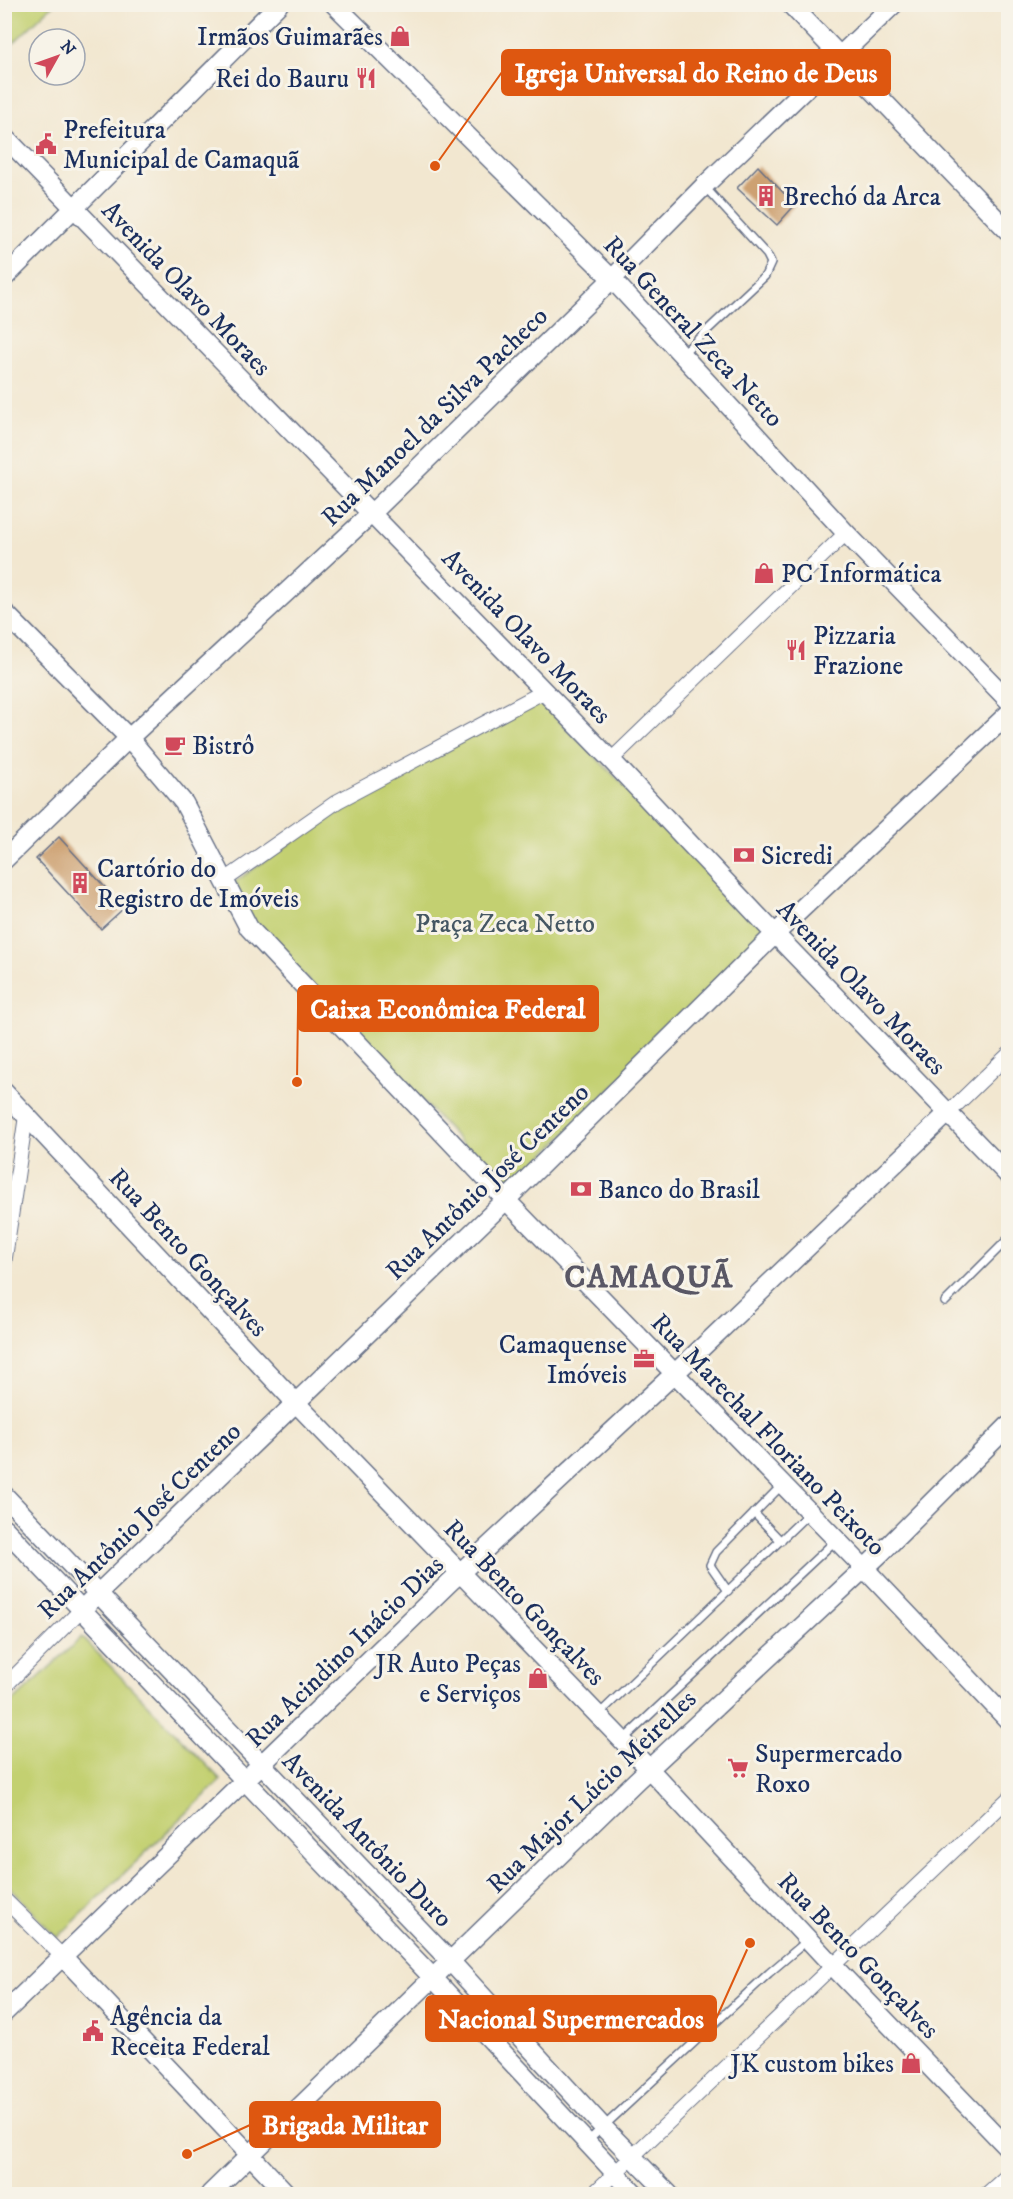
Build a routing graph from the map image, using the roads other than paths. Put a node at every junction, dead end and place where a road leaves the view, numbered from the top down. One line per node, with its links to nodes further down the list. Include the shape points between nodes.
1 (279, 4): 8 (street)
2 (334, 4): 11 (street, Rua General Zeca Netto)
3 (790, 4): 5 (street)
4 (894, 4): 5 (street, Rua Manoel da Silva Pacheco)
5 (840, 57): 7 (street, Rua Manoel da Silva Pacheco); 9 (street)
6 (4, 136): 8 (street, Avenida Olavo Moraes)
7 (704, 186): 11 (street, Rua Manoel da Silva Pacheco); 12 (lane, via 771,263 765,276)
8 (75, 209): 10 (street); 13 (street, Avenida Olavo Moraes)
9 (1008, 231)
10 (4, 278)
11 (612, 279): 12 (street, Rua General Zeca Netto); 13 (street, Rua Manoel da Silva Pacheco)
12 (682, 354): 14 (street, Rua General Zeca Netto)
13 (372, 513): 16 (street, Avenida Olavo Moraes); 19 (street, Rua Manoel da Silva Pacheco)
14 (846, 533): 17 (street, Rua General Zeca Netto); 20 (street)
15 (4, 612): 19 (street, Rua Marechal Floriano Peixoto)
16 (544, 691): 20 (street, Avenida Olavo Moraes); 22 (street, via 338,801)
17 (1008, 700)
18 (1008, 714): 23 (street, Rua Antônio José Centeno)
19 (129, 738): 21 (street, Rua Manoel da Silva Pacheco); 22 (street, Rua Marechal Floriano Peixoto, via 184,803)
20 (611, 760): 23 (street, Avenida Olavo Moraes)
21 (4, 860)
22 (225, 880): 29 (street, Rua Marechal Floriano Peixoto, via 249,928)
23 (775, 934): 26 (street, Avenida Olavo Moraes); 29 (street, Rua Antônio José Centeno)
24 (1008, 1055): 26 (street, Rua Acindino Inácio Dias)
25 (4, 1092): 27 (street, Rua Bento Gonçalves)
26 (948, 1113): 28 (street, Avenida Olavo Moraes); 33 (street, Rua Acindino Inácio Dias)
27 (26, 1116): 31 (street); 34 (street, Rua Bento Gonçalves)
28 (1008, 1175)
29 (506, 1200): 33 (street, Rua Marechal Floriano Peixoto); 34 (street, Rua Antônio José Centeno)
30 (1008, 1239): 32 (lane)
31 (4, 1264)
32 (945, 1302)
33 (675, 1372): 36 (street, Rua Marechal Floriano Peixoto); 44 (street, Rua Acindino Inácio Dias)
34 (296, 1403): 44 (street, Rua Bento Gonçalves); 46 (street, Rua Antônio José Centeno)
35 (1008, 1426): 43 (street, Rua Major Lúcio Meirelles)
36 (783, 1484): 38 (lane); 39 (street, Rua Marechal Floriano Peixoto)
37 (4, 1495): 46 (street, Avenida Antônio Duro)
38 (754, 1513): 42 (lane); 45 (lane, via 716,1552 710,1565)
39 (810, 1513): 41 (street, Rua Marechal Floriano Peixoto); 42 (lane)
40 (4, 1528): 47 (street, Avenida Antônio Duro)
41 (836, 1539): 43 (street, Rua Marechal Floriano Peixoto); 51 (lane)
42 (781, 1541): 45 (lane)
43 (865, 1569): 50 (street, Rua Marechal Floriano Peixoto); 53 (street, Rua Major Lúcio Meirelles)
44 (461, 1573): 49 (street, Rua Bento Gonçalves); 52 (street, Rua Acindino Inácio Dias)
45 (728, 1591): 49 (lane)
46 (98, 1593): 47 (street, Rua Antônio José Centeno); 52 (street, Avenida Antônio Duro)
47 (81, 1610): 48 (street, Rua Antônio José Centeno); 54 (street, Avenida Antônio Duro)
48 (4, 1688)
49 (598, 1715): 51 (street, Rua Bento Gonçalves)
50 (1008, 1720)
51 (622, 1740): 53 (street, Rua Bento Gonçalves)
52 (262, 1765): 54 (street, Rua Acindino Inácio Dias); 59 (street, Avenida Antônio Duro)
53 (649, 1768): 57 (street, Rua Bento Gonçalves); 59 (street, Rua Major Lúcio Meirelles)
54 (245, 1781): 58 (street, Rua Acindino Inácio Dias); 61 (street, Avenida Antônio Duro)
55 (1008, 1799): 60 (street)
56 (4, 1899): 58 (street)
57 (809, 1940): 60 (street, Rua Bento Gonçalves); 63 (lane)
58 (63, 1957): 62 (street, Rua Acindino Inácio Dias); 66 (street)
59 (451, 1962): 61 (street, Rua Major Lúcio Meirelles); 63 (street, Avenida Antônio Duro)
60 (833, 1966): 65 (street, Rua Bento Gonçalves); 67 (street)
61 (434, 1979): 64 (street, Avenida Antônio Duro); 66 (street, Rua Major Lúcio Meirelles)
62 (4, 2013)
63 (603, 2127): 64 (lane); 67 (street, Avenida Antônio Duro)
64 (586, 2142): 68 (street, Avenida Antônio Duro)
65 (1008, 2148)
66 (251, 2156): 70 (street, Rua Major Lúcio Meirelles); 71 (street)
67 (632, 2157): 68 (street); 74 (street, Avenida Antônio Duro)
68 (615, 2173): 72 (street); 73 (street, Avenida Antônio Duro)
69 (1008, 2175): 75 (street)
70 (210, 2194)
71 (287, 2194)
72 (593, 2194)
73 (635, 2194)
74 (669, 2194)
75 (987, 2194)

